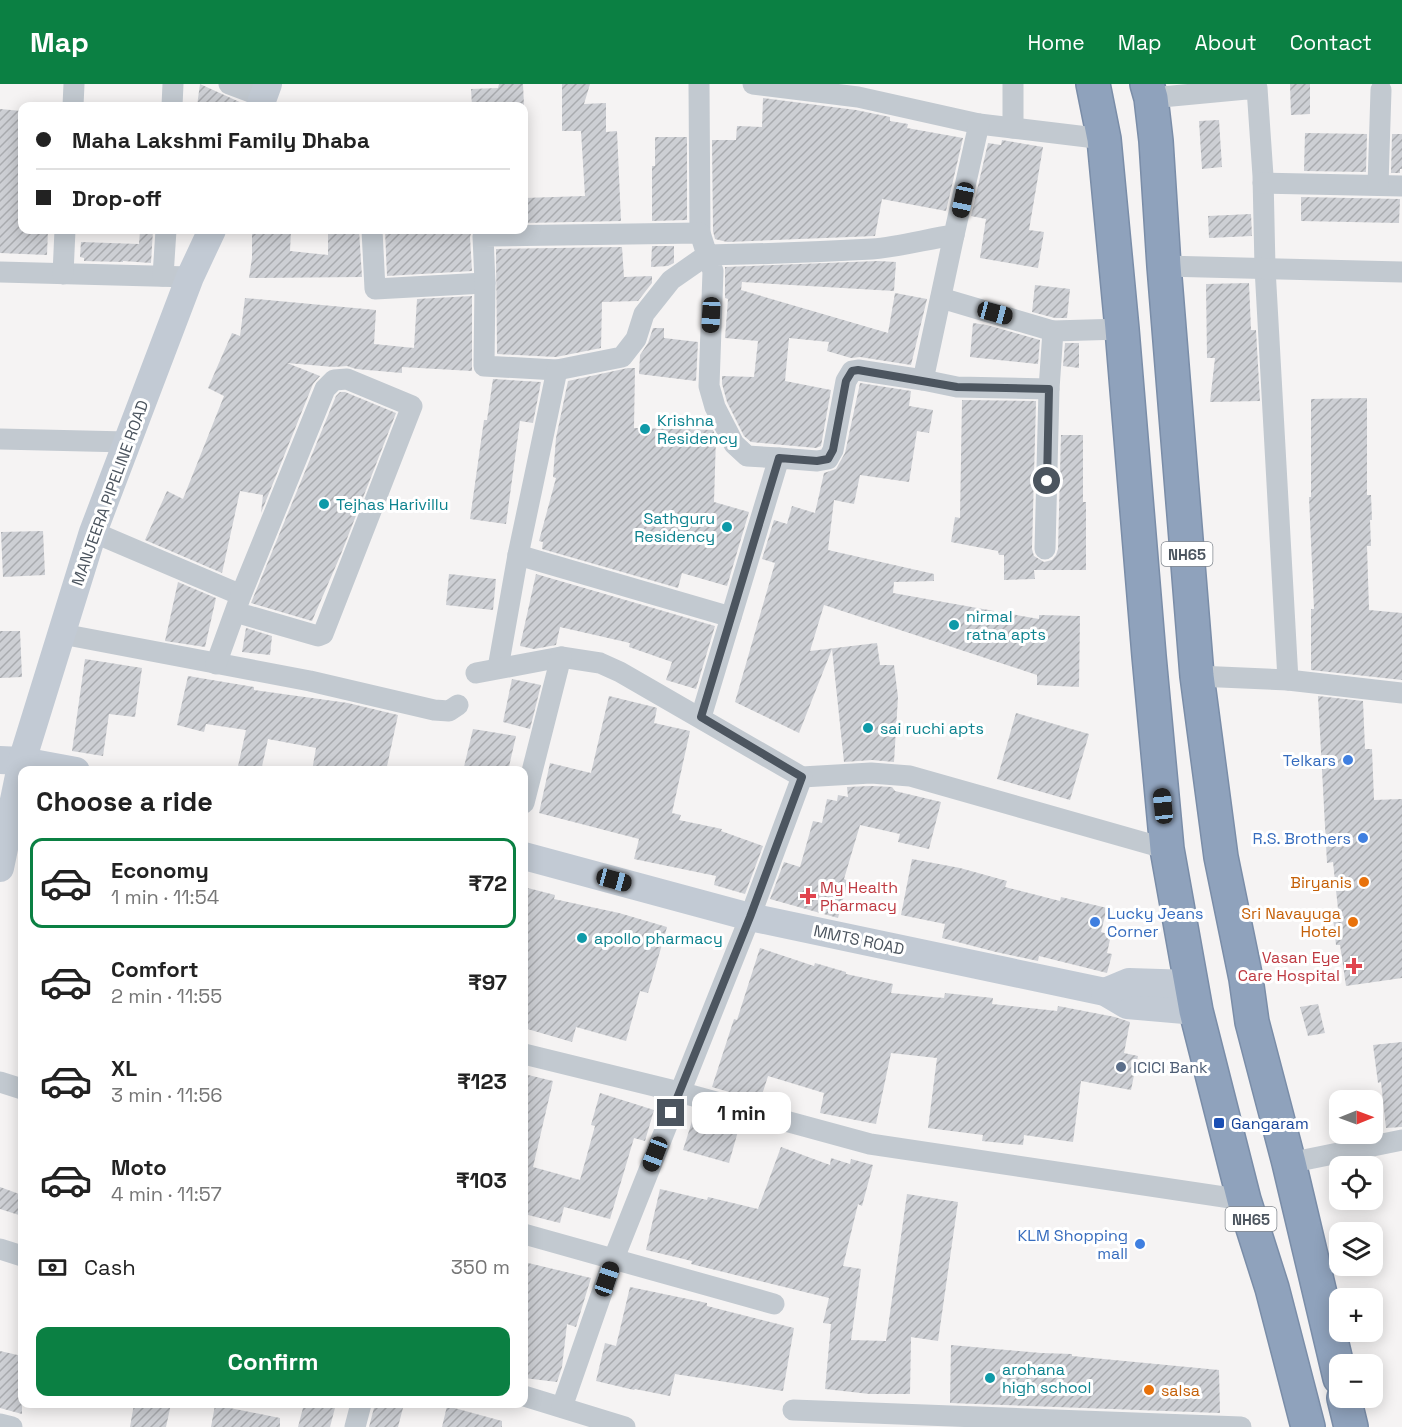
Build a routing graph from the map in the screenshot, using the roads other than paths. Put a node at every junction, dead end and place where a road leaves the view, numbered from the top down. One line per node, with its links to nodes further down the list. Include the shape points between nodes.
1 (74, 84): 12 (street)
2 (173, 84): 13 (street)
3 (229, 84): 11 (street)
4 (699, 84): 20 (street)
5 (753, 84): 9 (street)
6 (1013, 84): 15 (street)
7 (1093, 84): 16 (highway, NH65)
8 (1380, 90): 18 (street)
9 (858, 91): 14 (street)
10 (1149, 91): 17 (street, via 1257,88); 27 (highway, NH65)
11 (264, 96)
12 (73, 102)
13 (172, 102)
14 (979, 124): 15 (street); 25 (street)
15 (1013, 128): 16 (street)
16 (1104, 139): 35 (highway, NH65)
17 (1263, 183): 18 (street); 28 (street)
18 (1378, 185): 19 (street)
19 (1402, 186)
20 (700, 233): 26 (street); 33 (street, via 483,236)
21 (65, 234): 31 (street)
22 (167, 234): 32 (street)
23 (209, 234): 32 (main road, MANJEERA PIPELINE ROAD)
24 (372, 234): 33 (street, via 375,289)
25 (954, 235): 26 (street, via 874,249); 34 (street)
26 (707, 255): 37 (street, via 671,280 644,314 636,339 622,357); 42 (street, via 713,271 709,386 716,407 734,444 747,456)
27 (1164, 266): 28 (street); 53 (highway, NH65)
28 (1265, 268): 30 (street); 54 (street)
29 (0, 272): 31 (street)
30 (1402, 272)
31 (63, 274): 32 (street)
32 (177, 277): 41 (main road, MANJEERA PIPELINE ROAD)
33 (485, 283): 37 (street, via 484,366)
34 (941, 298): 36 (street); 38 (street)
35 (1122, 329): 36 (street); 62 (highway, NH65)
36 (1053, 331): 39 (street)
37 (557, 370): 45 (street)
38 (923, 380): 39 (street, via 957,387); 42 (street, via 852,371 846,381 828,459)
39 (1049, 389): 44 (street)
40 (0, 439): 41 (street)
41 (127, 442): 43 (main road, MANJEERA PIPELINE ROAD)
42 (779, 458): 47 (street)
43 (93, 532): 46 (street); 48 (main road, MANJEERA PIPELINE ROAD)
44 (1046, 549)
45 (518, 555): 47 (street); 51 (street)
46 (238, 603): 46 (street, via 318,636 322,634 412,406 347,379 334,380 325,389); 50 (street)
47 (730, 617): 57 (street)
48 (62, 634): 50 (street); 58 (main road, MANJEERA PIPELINE ROAD)
49 (561, 657): 51 (street); 57 (street, via 600,663); 61 (street)
50 (216, 664): 56 (street, via 434,710 449,711)
51 (498, 668): 52 (street)
52 (476, 673)
53 (1197, 676): 54 (street); 72 (highway, NH65, via 1221,857 1252,1022)
54 (1288, 680): 55 (street)
55 (1402, 693)
56 (458, 705)
57 (701, 717): 60 (street)
58 (11, 760): 59 (main road); 64 (main road, MANJEERA PIPELINE ROAD)
59 (46, 766)
60 (802, 777): 62 (street, via 871,773 910,776); 65 (street)
61 (528, 786)
62 (1167, 849): 66 (highway, NH65)
63 (528, 857): 65 (main road, MMTS ROAD)
64 (0, 868)
65 (750, 917): 66 (main road, MMTS ROAD, via 1105,992 1127,1005); 70 (street)
66 (1194, 997): 73 (highway, NH65)
67 (528, 1055): 70 (street)
68 (0, 1082): 69 (street)
69 (18, 1088)
70 (679, 1092): 73 (street, via 870,1144); 77 (street)
71 (1402, 1140): 72 (street)
72 (1289, 1163): 79 (highway, NH65)
73 (1244, 1200): 80 (highway, NH65)
74 (528, 1235): 77 (street)
75 (0, 1250): 76 (street)
76 (18, 1255)
77 (614, 1258): 78 (street); 84 (street)
78 (774, 1304)
79 (1329, 1332): 80 (highway)
80 (1285, 1343): 82 (highway, NH65)
81 (1329, 1382): 82 (highway)
82 (1295, 1383): 94 (highway, NH65)
83 (528, 1397): 84 (street)
84 (562, 1407): 92 (street)
85 (360, 1408): 91 (street)
86 (1346, 1408): 95 (highway, NH65)
87 (793, 1410): 88 (street)
88 (1011, 1423): 93 (street)
89 (0, 1424): 90 (street)
90 (12, 1427)
91 (355, 1427)
92 (625, 1427)
93 (1241, 1427)
94 (1308, 1427)
95 (1351, 1427)

